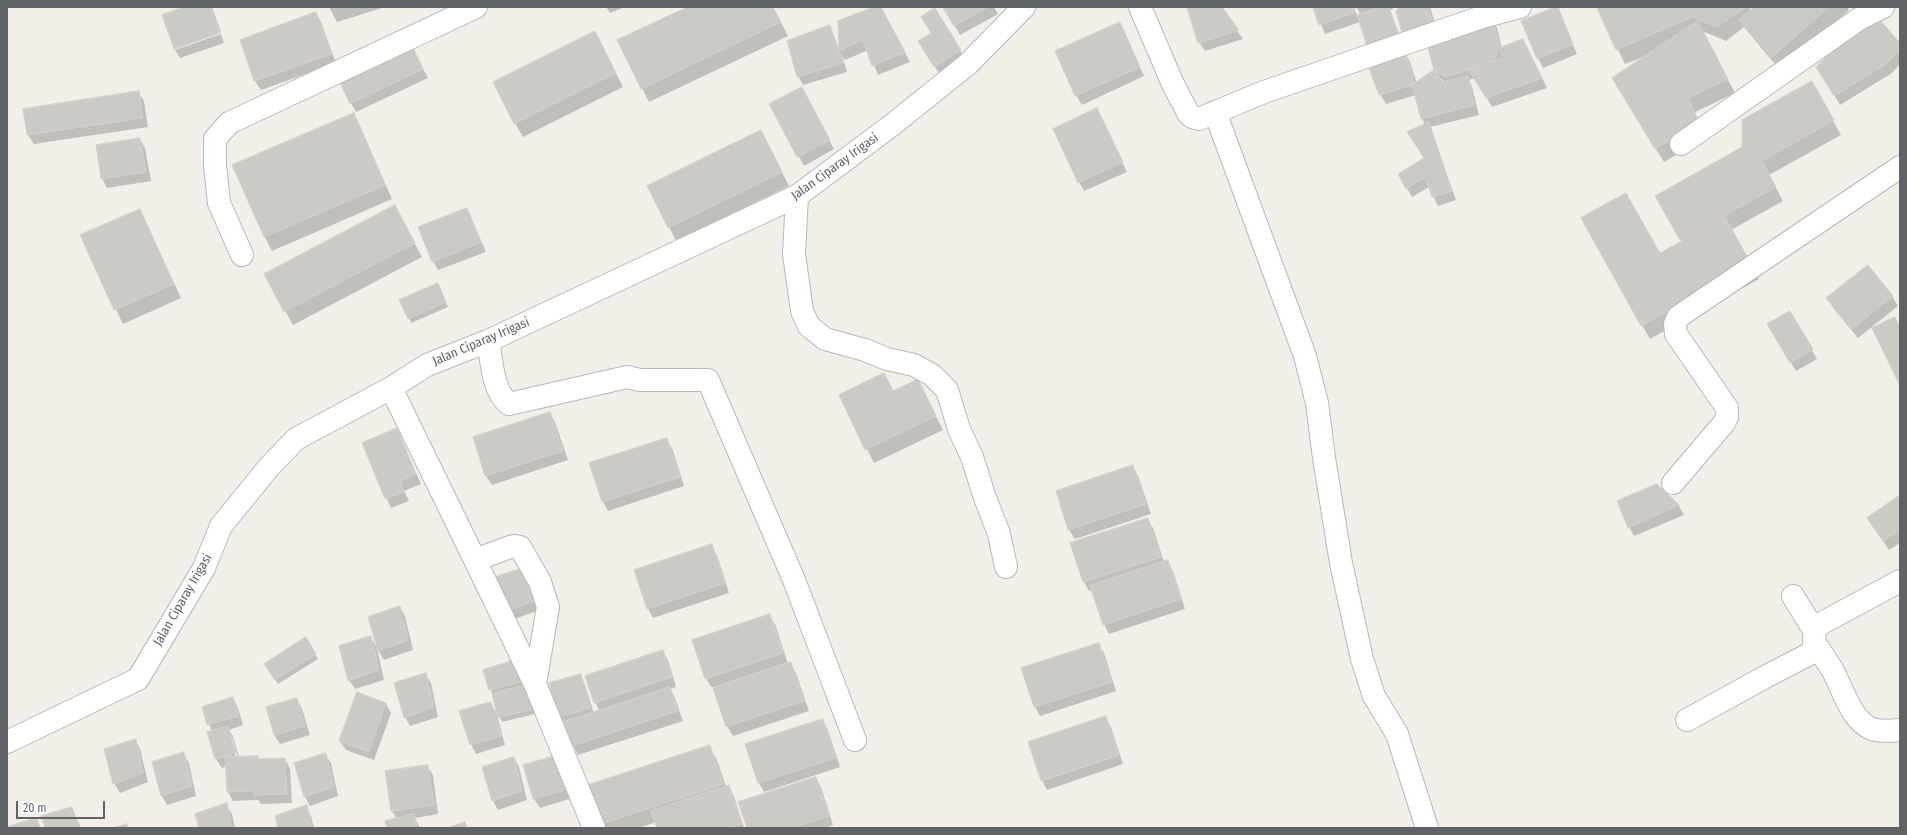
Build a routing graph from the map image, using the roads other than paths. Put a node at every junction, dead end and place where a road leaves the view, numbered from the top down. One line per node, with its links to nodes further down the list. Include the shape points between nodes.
1 (476, 7): 12 (street, via 229,123 215,139 215,165 219,203)
2 (1024, 7): 11 (street, Jalan Ciparay Irigasi, via 968,64)
3 (1140, 7): 8 (street, via 1188,113 1199,119)
4 (1520, 7): 8 (street, via 1479,18 1264,92)
5 (1883, 7): 9 (street, via 1859,19)
6 (1895, 7): 7 (street)
7 (1900, 8)
8 (1215, 112): 27 (street, via 1305,356 1317,403 1341,563 1362,659 1374,696 1396,734)
9 (1681, 144)
10 (1900, 167): 15 (street, via 1678,317 1675,324 1676,334 1727,408 1727,417)
11 (796, 206): 13 (street, Jalan Ciparay Irigasi); 17 (street, via 794,254 802,311 809,326 825,339 914,365 932,375 947,390 999,534)
12 (242, 255)
13 (488, 340): 14 (street, Jalan Ciparay Irigasi, via 427,365); 24 (street, via 497,386 503,399 509,404 627,377 640,380 708,380 794,580)
14 (391, 388): 16 (street); 25 (street, Jalan Ciparay Irigasi, via 296,439 269,467 221,526 204,568 138,679)
15 (1674, 483)
16 (475, 560): 21 (street); 21 (street, via 518,546 540,582 548,607)
17 (1006, 567)
18 (1900, 581): 20 (street, via 1820,624)
19 (1793, 596): 20 (street)
20 (1817, 641): 22 (street, via 1765,677); 23 (street, via 1846,701 1863,723 1872,729)
21 (535, 684): 26 (street)
22 (1687, 720)
23 (1900, 730)
24 (856, 740)
25 (7, 742)
26 (594, 828)
27 (1427, 828)

